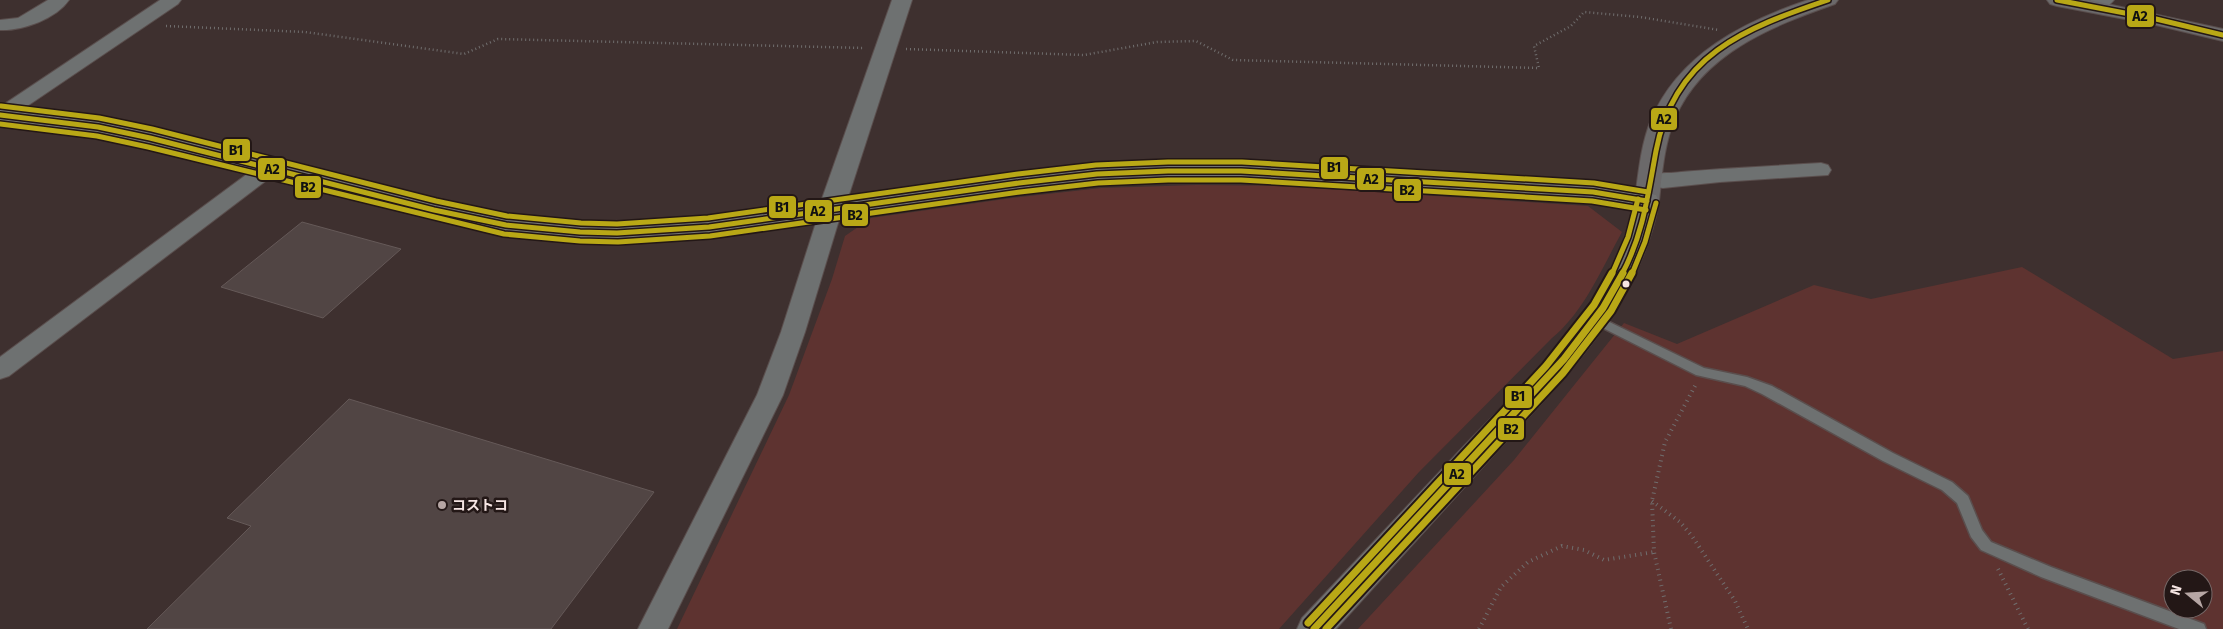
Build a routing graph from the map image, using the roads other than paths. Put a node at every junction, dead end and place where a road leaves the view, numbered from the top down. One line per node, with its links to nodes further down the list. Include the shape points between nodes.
1 (60, 0): 7 (street, via 28,21)
2 (172, 0): 9 (street)
3 (902, 0): 13 (street)
4 (1827, 0): 12 (main road, via 1746,34 1703,62 1690,75 1664,118)
5 (2057, 0): 6 (main road)
6 (2099, 3): 8 (main road)
7 (0, 25)
8 (2223, 35)
9 (1, 115): 10 (main road, via 98,127)
10 (268, 168): 13 (main road, via 461,216 572,232 709,228); 15 (street)
11 (1822, 170): 12 (street, via 1663,181)
12 (1649, 191): 13 (main road, via 1614,194 1241,171 1168,171 1097,174 1018,183); 14 (main road, via 1643,222 1622,277)
13 (831, 210): 16 (street, via 770,395)
14 (1595, 319): 17 (main road, via 1564,359); 18 (lane, via 1701,372 1767,390 1947,486 1963,500 1976,532 1986,546)
15 (0, 370)
16 (653, 629)
17 (1314, 629)
18 (2198, 629)

